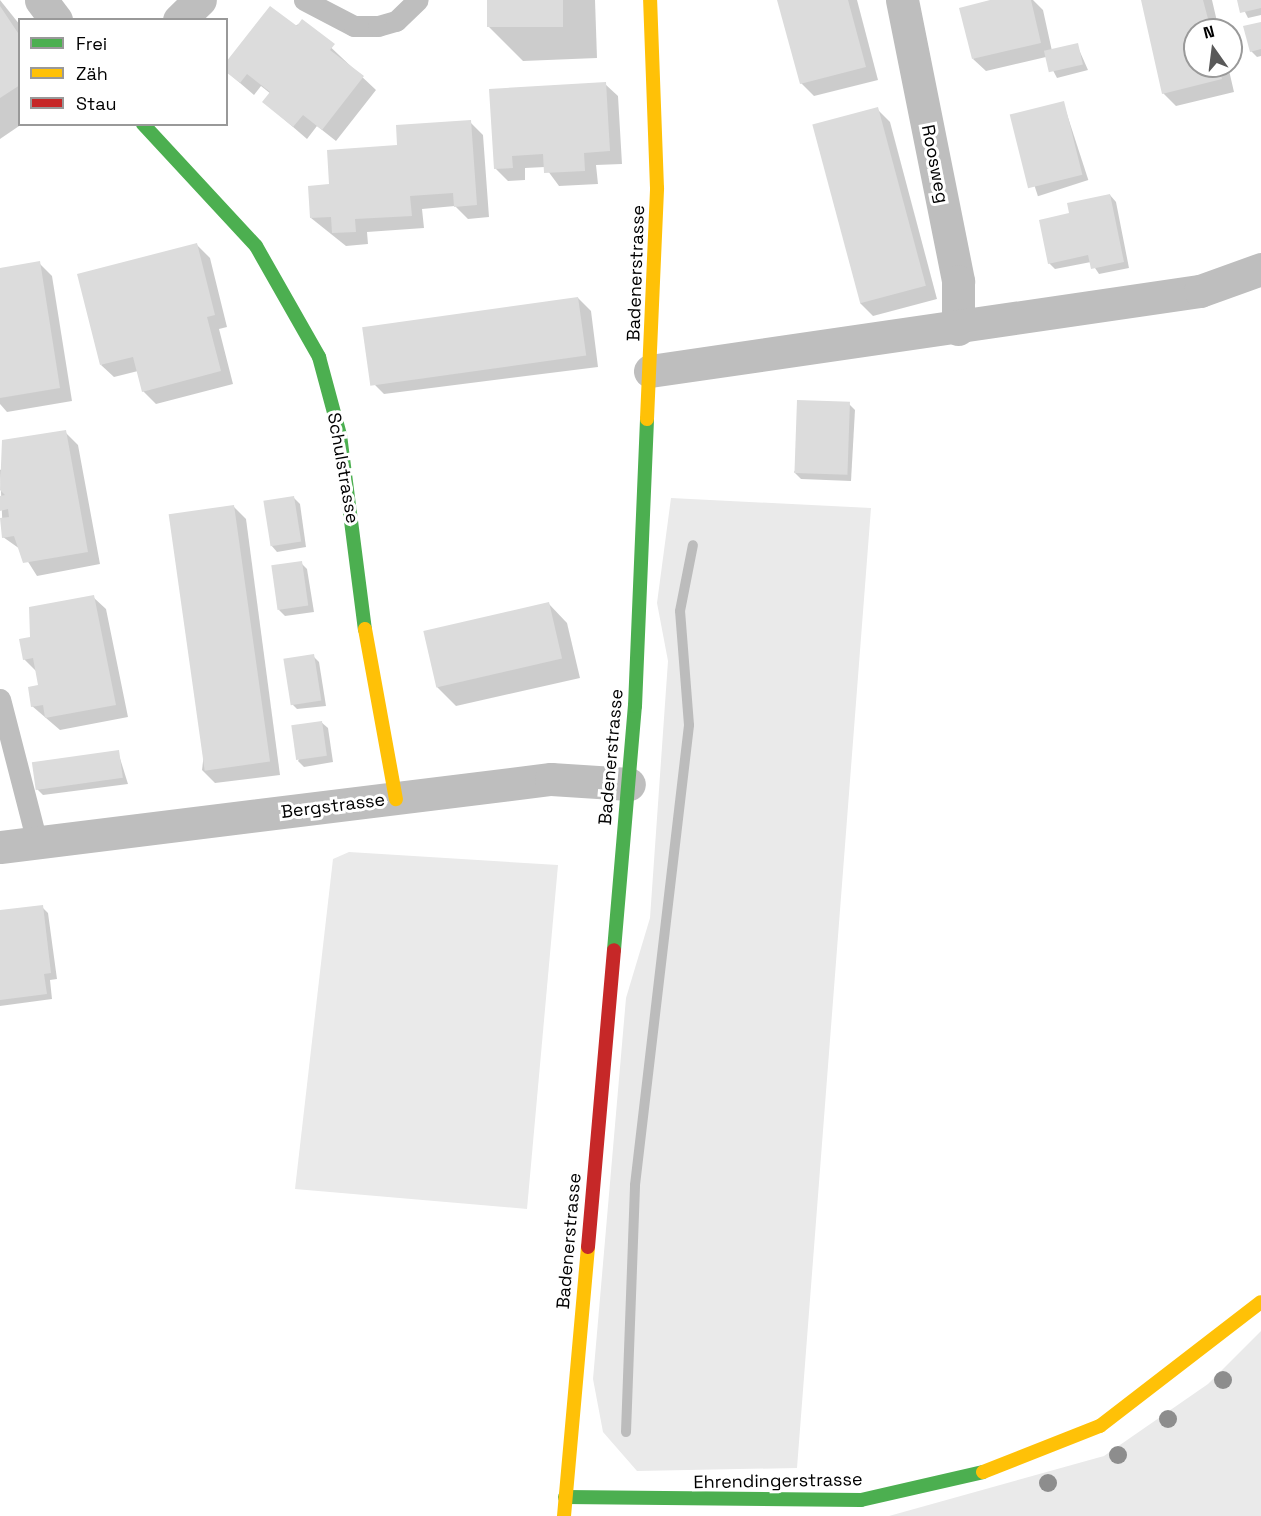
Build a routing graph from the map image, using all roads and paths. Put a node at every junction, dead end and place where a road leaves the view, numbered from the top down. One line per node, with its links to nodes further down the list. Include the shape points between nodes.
1 (41, 0): 7 (street)
2 (200, 0): 8 (street)
3 (304, 0): 4 (lane, via 354,26 378,26 396,21)
4 (418, 0)
5 (650, 0): 12 (street, Badenerstrasse, via 657,177)
6 (902, 0): 11 (street, Roosweg, via 958,281)
7 (54, 18)
8 (181, 18)
9 (145, 126): 15 (street, Schulstrasse, via 252,227 319,357 340,435 369,659)
10 (1261, 269): 11 (street, via 1200,291)
11 (958, 329): 12 (street)
12 (650, 371): 14 (street, Badenerstrasse)
13 (0, 699): 16 (lane)
14 (629, 784): 15 (street, Bergstrasse, via 551,779); 19 (street, Badenerstrasse)
15 (396, 799): 16 (street, Bergstrasse)
16 (37, 842): 17 (street, Bergstrasse)
17 (0, 847)
18 (1261, 1302): 19 (street, Ehrendingerstrasse, via 1100,1426 996,1469 861,1500)
19 (565, 1497): 20 (street, Badenerstrasse)
20 (564, 1516)

